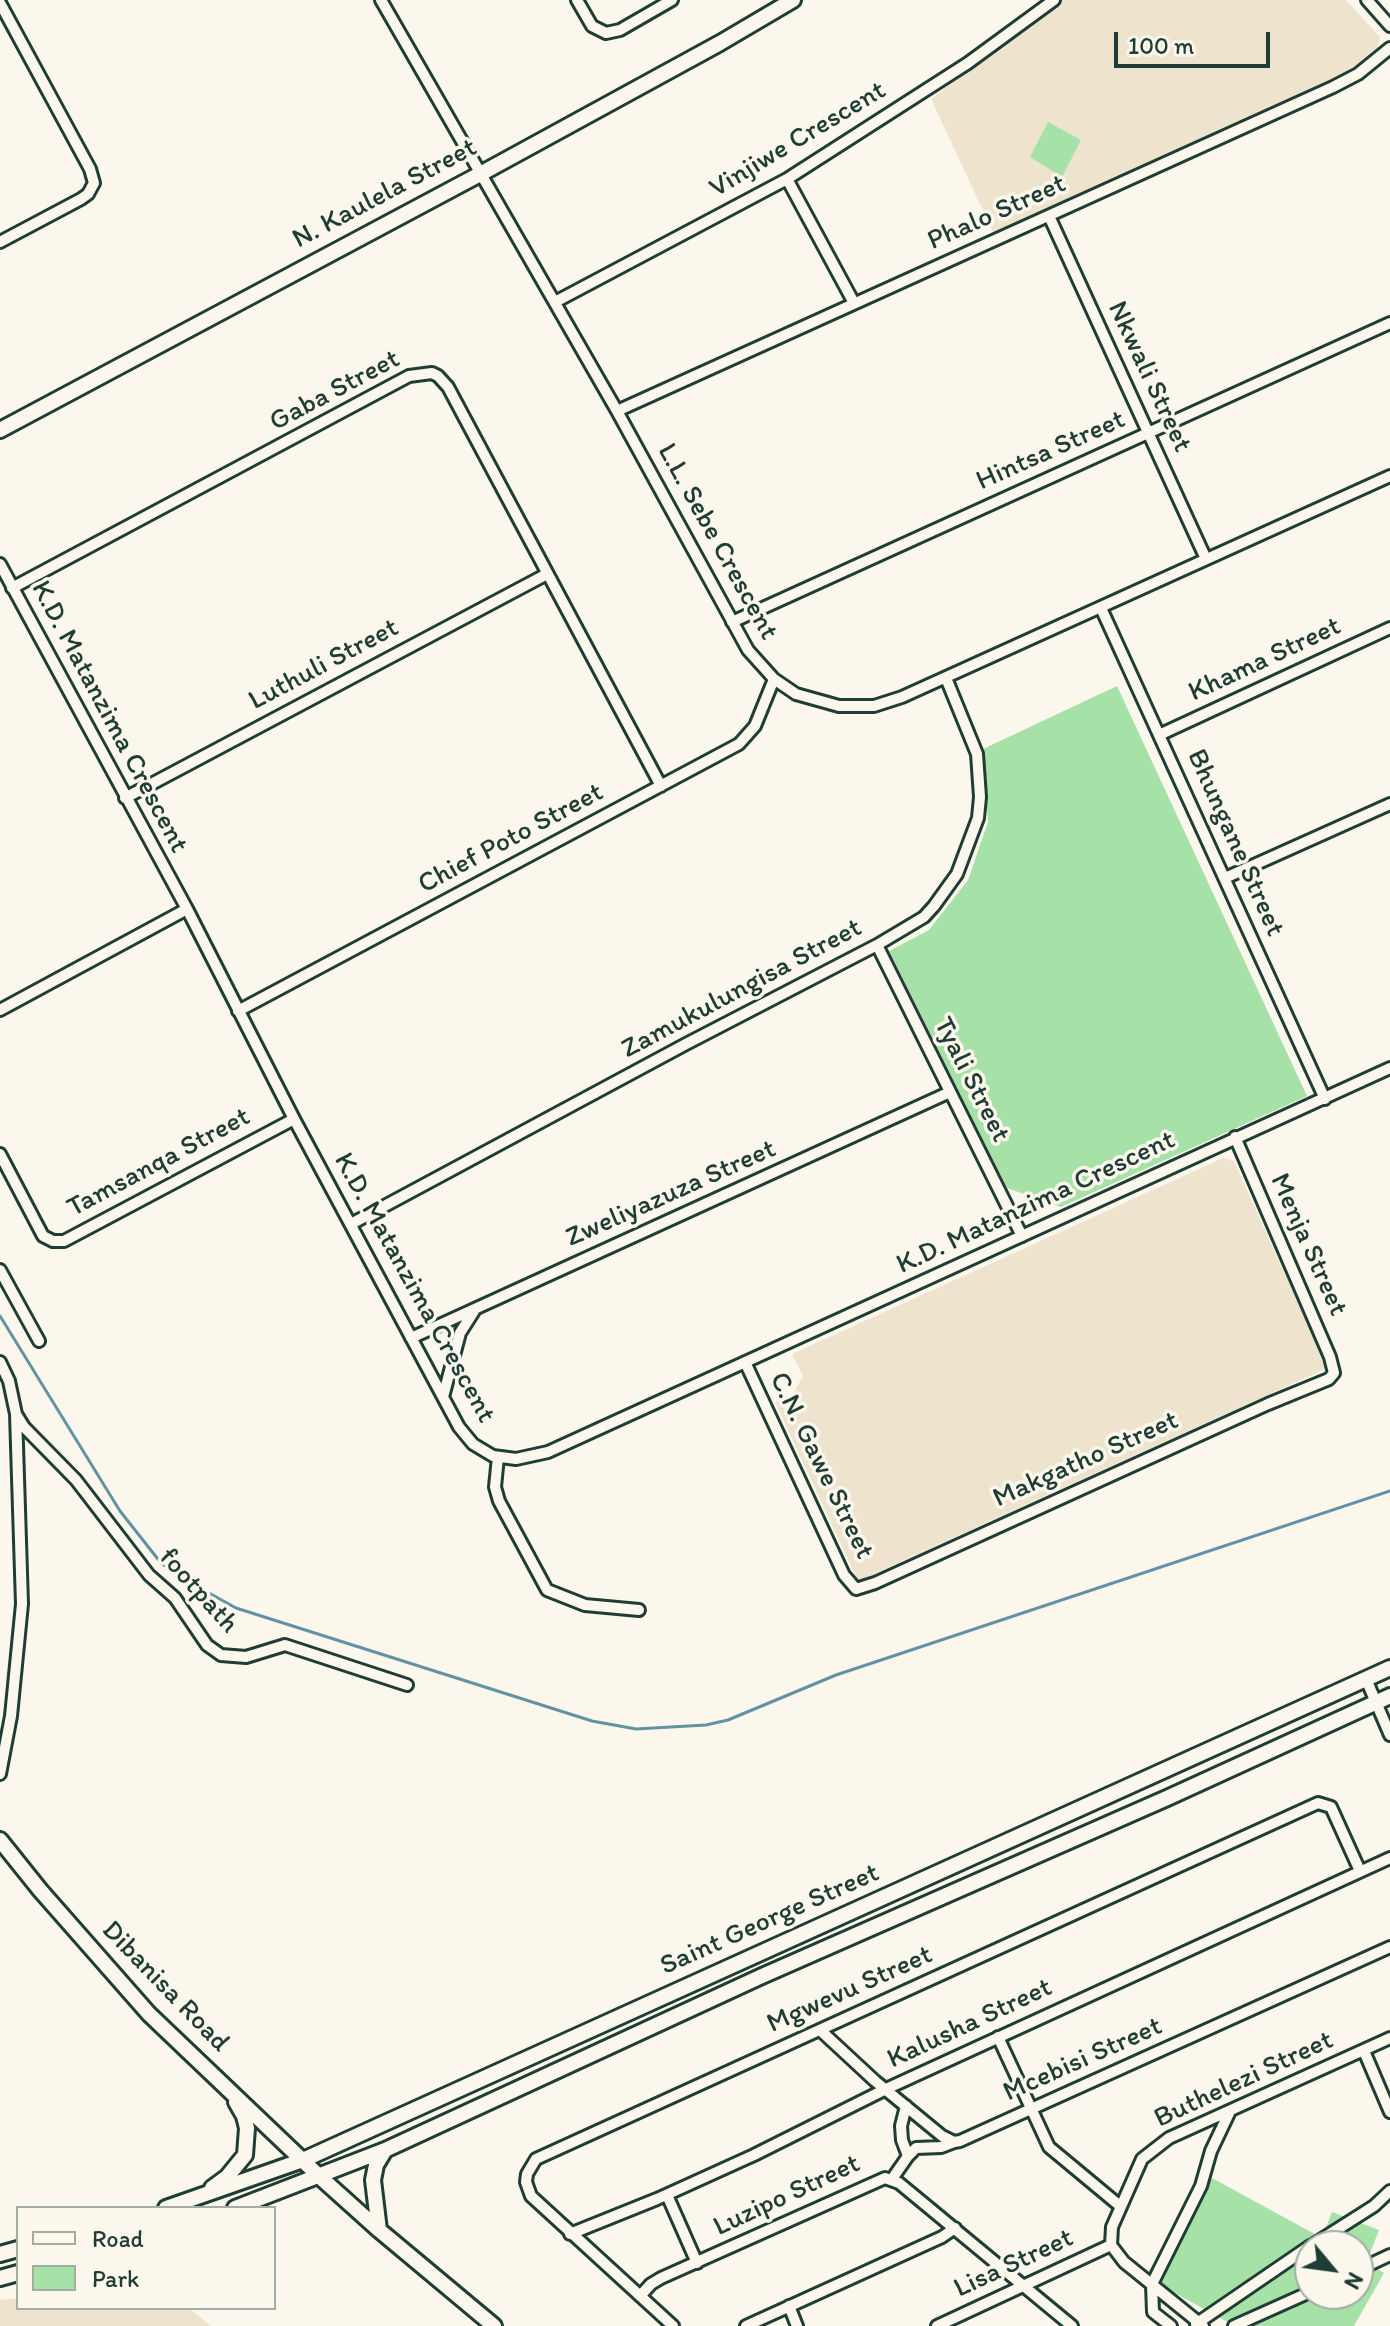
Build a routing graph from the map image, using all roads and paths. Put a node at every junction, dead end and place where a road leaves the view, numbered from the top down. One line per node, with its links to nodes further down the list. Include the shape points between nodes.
1 (381, 0): 10 (street, L.L. Sebe Crescent)
2 (577, 0): 3 (street, via 592,26 606,33)
3 (672, 0)
4 (793, 0): 10 (main road, N. Kaulela Street)
5 (1054, 0): 11 (street, Vinjiwe Crescent, via 955,72)
6 (1367, 0): 8 (street)
7 (0, 3): 13 (street, via 94,183 81,199)
8 (1390, 26)
9 (1390, 48): 12 (street, Phalo Street, via 1347,81)
10 (482, 173): 14 (street, L.L. Sebe Crescent); 18 (main road, N. Kaulela Street)
11 (787, 179): 14 (street, Vinjiwe Crescent); 15 (street)
12 (1049, 216): 15 (street, Phalo Street); 19 (street, Nkwali Street)
13 (0, 242)
14 (555, 302): 17 (street, L.L. Sebe Crescent)
15 (854, 303): 17 (street, Phalo Street)
16 (1390, 323): 19 (street, Hintsa Street)
17 (617, 411): 26 (street, L.L. Sebe Crescent)
18 (0, 430)
19 (1149, 433): 21 (street, Nkwali Street); 26 (street, Hintsa Street)
20 (1390, 476): 21 (street, L.L. Sebe Crescent)
21 (1206, 559): 25 (street, L.L. Sebe Crescent)
22 (0, 564): 24 (street, K.D. Matanzima Crescent)
23 (547, 574): 24 (street, Gaba Street, via 448,387 425,372); 31 (street, Gaba Street); 32 (street, Luthuli Street)
24 (12, 588): 32 (street, K.D. Matanzima Crescent)
25 (1101, 608): 28 (street, L.L. Sebe Crescent); 30 (street, Bhungane Street)
26 (732, 622): 29 (street, L.L. Sebe Crescent)
27 (1390, 628): 30 (street, Khama Street)
28 (946, 678): 29 (street, L.L. Sebe Crescent, via 888,702 860,707 810,699); 36 (street, Zamukulungisa Street, via 977,754 978,818 957,874 934,906)
29 (774, 679): 31 (street, Chief Poto Street, via 747,737)
30 (1159, 735): 34 (street, Bhungane Street)
31 (661, 786): 38 (street, Chief Poto Street)
32 (125, 798): 35 (street, K.D. Matanzima Crescent)
33 (1390, 804): 34 (street)
34 (1225, 878): 41 (street, Bhungane Street)
35 (187, 909): 37 (street); 38 (street, K.D. Matanzima Crescent)
36 (877, 945): 40 (street, Tyali Street); 45 (street, Zamukulungisa Street)
37 (0, 1010)
38 (238, 1011): 42 (street, K.D. Matanzima Crescent)
39 (1390, 1068): 41 (street, K.D. Matanzima Crescent)
40 (950, 1092): 46 (street, Tyali Street); 48 (street, Zweliyazuza Street)
41 (1325, 1099): 43 (street, K.D. Matanzima Crescent)
42 (294, 1119): 44 (street, Tamsanqa Street, via 64,1241 43,1236); 45 (street, K.D. Matanzima Crescent)
43 (1235, 1137): 46 (street, K.D. Matanzima Crescent); 53 (street, Menja Street)
44 (0, 1154)
45 (351, 1224): 49 (street, K.D. Matanzima Crescent)
46 (1022, 1236): 52 (street, K.D. Matanzima Crescent)
47 (0, 1270): 50 (street)
48 (475, 1309): 49 (street, Zweliyazuza Street); 54 (street, via 460,1333)
49 (411, 1338): 54 (street, K.D. Matanzima Crescent)
50 (39, 1341)
51 (0, 1362): 55 (street)
52 (745, 1362): 56 (street, K.D. Matanzima Crescent, via 548,1452); 57 (street, C.N. Gawe Street, via 844,1575)
53 (1334, 1373): 57 (street, Makgatho Street)
54 (443, 1397): 56 (street, K.D. Matanzima Crescent, via 466,1437)
55 (16, 1414): 61 (street, footpath, via 76,1480 149,1575 175,1598 207,1645 221,1655 246,1657 285,1645); 64 (street, via 22,1604)
56 (498, 1457): 58 (street, via 499,1501 547,1590 585,1605)
57 (856, 1589)
58 (639, 1610)
59 (1390, 1668): 60 (main road, Saint George Street)
60 (1366, 1679): 62 (street); 82 (main road, Saint George Street)
61 (407, 1685)
62 (1383, 1699): 63 (street); 80 (main road, Saint George Street)
63 (1390, 1735)
64 (0, 1774)
65 (0, 1840): 73 (main road, Dibanisa Road, via 149,2014)
66 (1390, 1858): 67 (street, Kalusha Street)
67 (1360, 1871): 69 (street, Mgwevu Street, via 1331,1807 1318,1803); 70 (street, Kalusha Street)
68 (1390, 1947): 76 (street, Mcebisi Street)
69 (820, 2030): 74 (street); 94 (street, Mgwevu Street, via 536,2159 527,2174 527,2188)
70 (998, 2037): 74 (street, Kalusha Street); 76 (street)
71 (1390, 2038): 72 (street, Buthelezi Street)
72 (1364, 2051): 77 (street, Buthelezi Street); 78 (street)
73 (226, 2086): 82 (main road, Dibanisa Road); 87 (main road, via 244,2116 245,2155 227,2177)
74 (886, 2089): 75 (street); 86 (street, Kalusha Street)
75 (906, 2106): 79 (street); 81 (street, via 901,2126)
76 (1031, 2110): 79 (street, Mcebisi Street); 90 (street, via 1053,2151)
77 (1230, 2111): 90 (street, Buthelezi Street, via 1149,2151); 98 (street, via 1201,2186)
78 (1390, 2112)
79 (954, 2142): 81 (street, Mcebisi Street, via 920,2146)
80 (385, 2150): 83 (main road, Saint George Street); 92 (main road, via 373,2180)
81 (908, 2156): 84 (street)
82 (303, 2160): 83 (main road, Dibanisa Road); 87 (main road, Saint George Street)
83 (320, 2177): 89 (main road, Saint George Street); 92 (main road, Dibanisa Road)
84 (892, 2179): 91 (street, Luzipo Street); 97 (street, Luzipo Street, via 878,2180)
85 (1390, 2191): 93 (street)
86 (667, 2195): 94 (street, Kalusha Street); 97 (street)
87 (195, 2200): 88 (main road, Saint George Street)
88 (173, 2206)
89 (240, 2206)
90 (1120, 2206): 95 (street, Buthelezi Street)
91 (955, 2228): 99 (street, Luzipo Street); 102 (street)
92 (379, 2230): 106 (main road, Dibanisa Road)
93 (1336, 2230)
94 (570, 2234): 100 (street, Mgwevu Street)
95 (1111, 2245): 98 (street); 99 (street, Lisa Street)
96 (1294, 2257): 105 (street)
97 (697, 2263): 100 (street, Luzipo Street, via 651,2284)
98 (1152, 2284): 103 (street); 104 (street)
99 (1023, 2286): 110 (street, Lisa Street); 111 (street)
100 (640, 2296): 107 (street, Mgwevu Street)
101 (1294, 2299): 113 (street)
102 (789, 2306): 108 (street); 109 (street)
103 (1185, 2311): 104 (street); 105 (street)
104 (1157, 2316): 112 (street)
105 (1198, 2325)
106 (494, 2326)
107 (673, 2326)
108 (746, 2326)
109 (797, 2326)
110 (937, 2326)
111 (1072, 2326)
112 (1171, 2326)
113 (1234, 2326)

